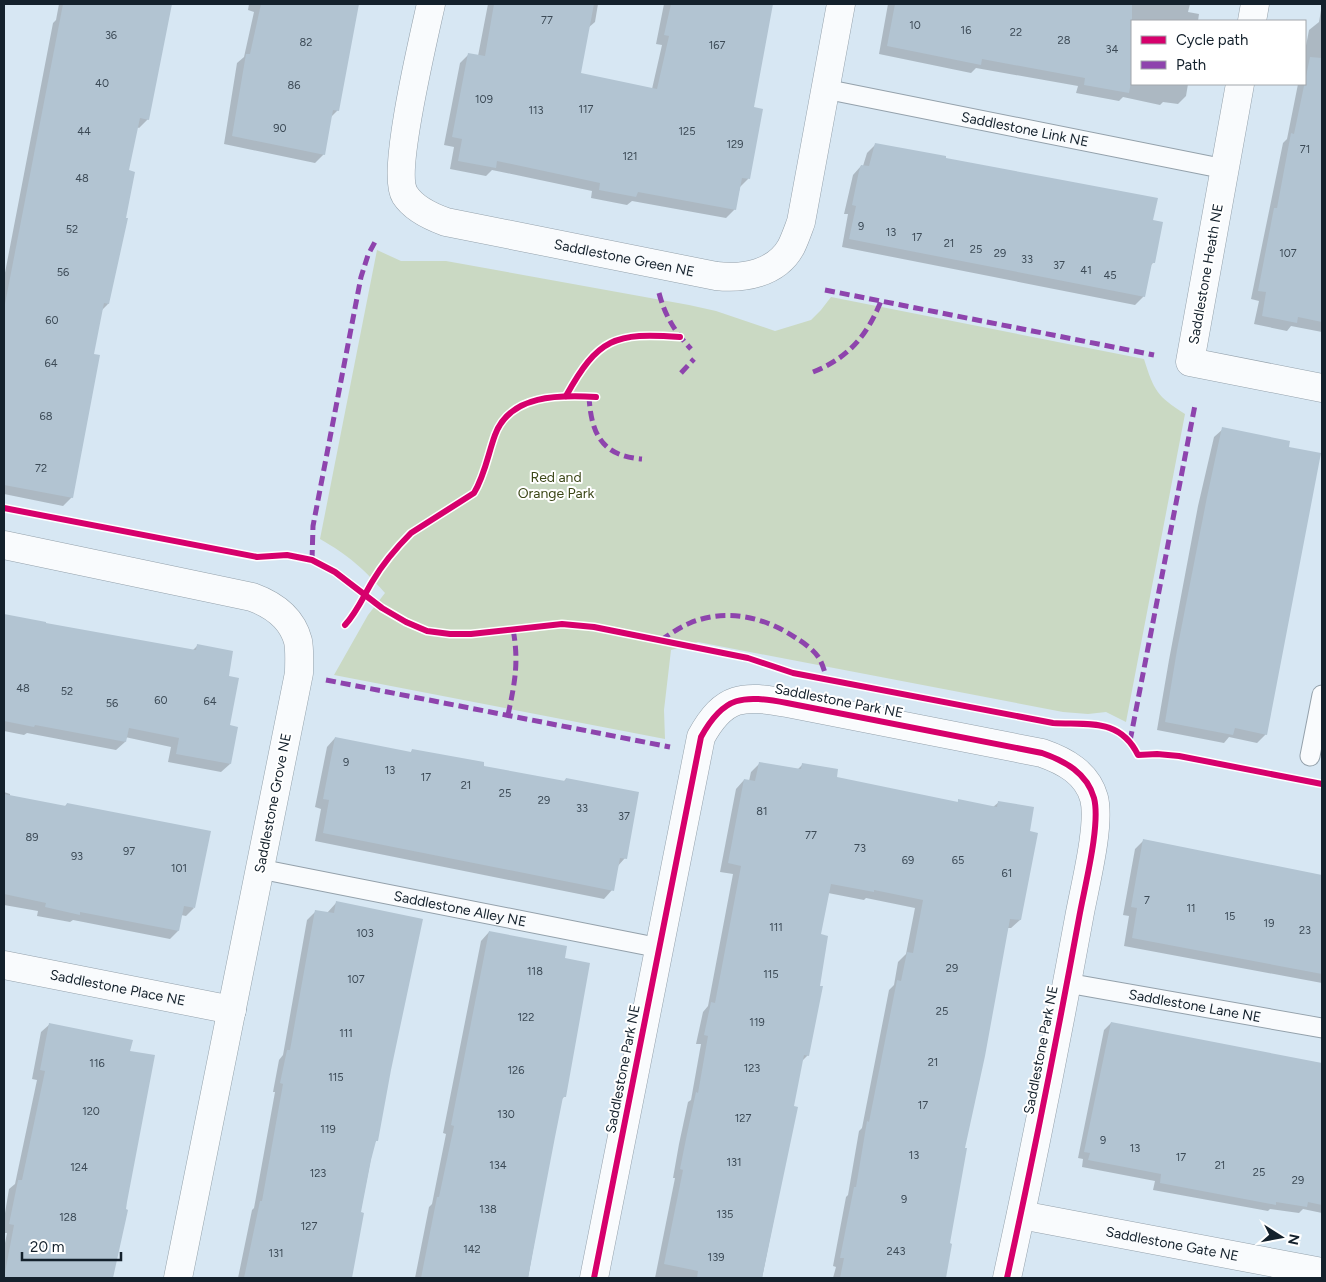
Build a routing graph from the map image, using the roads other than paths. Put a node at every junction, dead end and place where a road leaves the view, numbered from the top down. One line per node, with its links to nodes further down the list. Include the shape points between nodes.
1 (431, 4): 6 (street, Saddlestone Green NE, via 403,142 402,183 405,195 418,207 429,216 446,222 716,276 753,275 782,259 791,247 801,222)
2 (841, 4): 6 (street, Saddlestone Green NE)
3 (1255, 4): 4 (street)
4 (1252, 20)
5 (1240, 85): 7 (street, Saddlestone Heath NE)
6 (825, 89): 7 (lane, Saddlestone Link NE)
7 (1225, 169): 8 (street, Saddlestone Heath NE, via 1190,362)
8 (1322, 388)
9 (4, 545): 12 (street, Saddlestone Grove NE, via 252,597 269,603 282,613 298,641 299,673)
10 (1322, 694): 11 (lane)
11 (1310, 756)
12 (260, 869): 13 (lane, Saddlestone Alley NE); 16 (street, Saddlestone Grove NE)
13 (660, 948): 15 (street, Saddlestone Park NE, via 701,737 722,708 737,700 751,698 1042,753 1076,770 1088,782 1096,816); 21 (street, Saddlestone Park NE)
14 (4, 965): 16 (street, Saddlestone Place NE)
15 (1067, 983): 17 (lane, Saddlestone Lane NE); 18 (street, Saddlestone Park NE)
16 (232, 1010): 20 (street, Saddlestone Grove NE)
17 (1322, 1028)
18 (1021, 1215): 19 (street, Saddlestone Gate NE); 22 (street)
19 (1322, 1272)
20 (178, 1278)
21 (594, 1278)
22 (1007, 1278)

